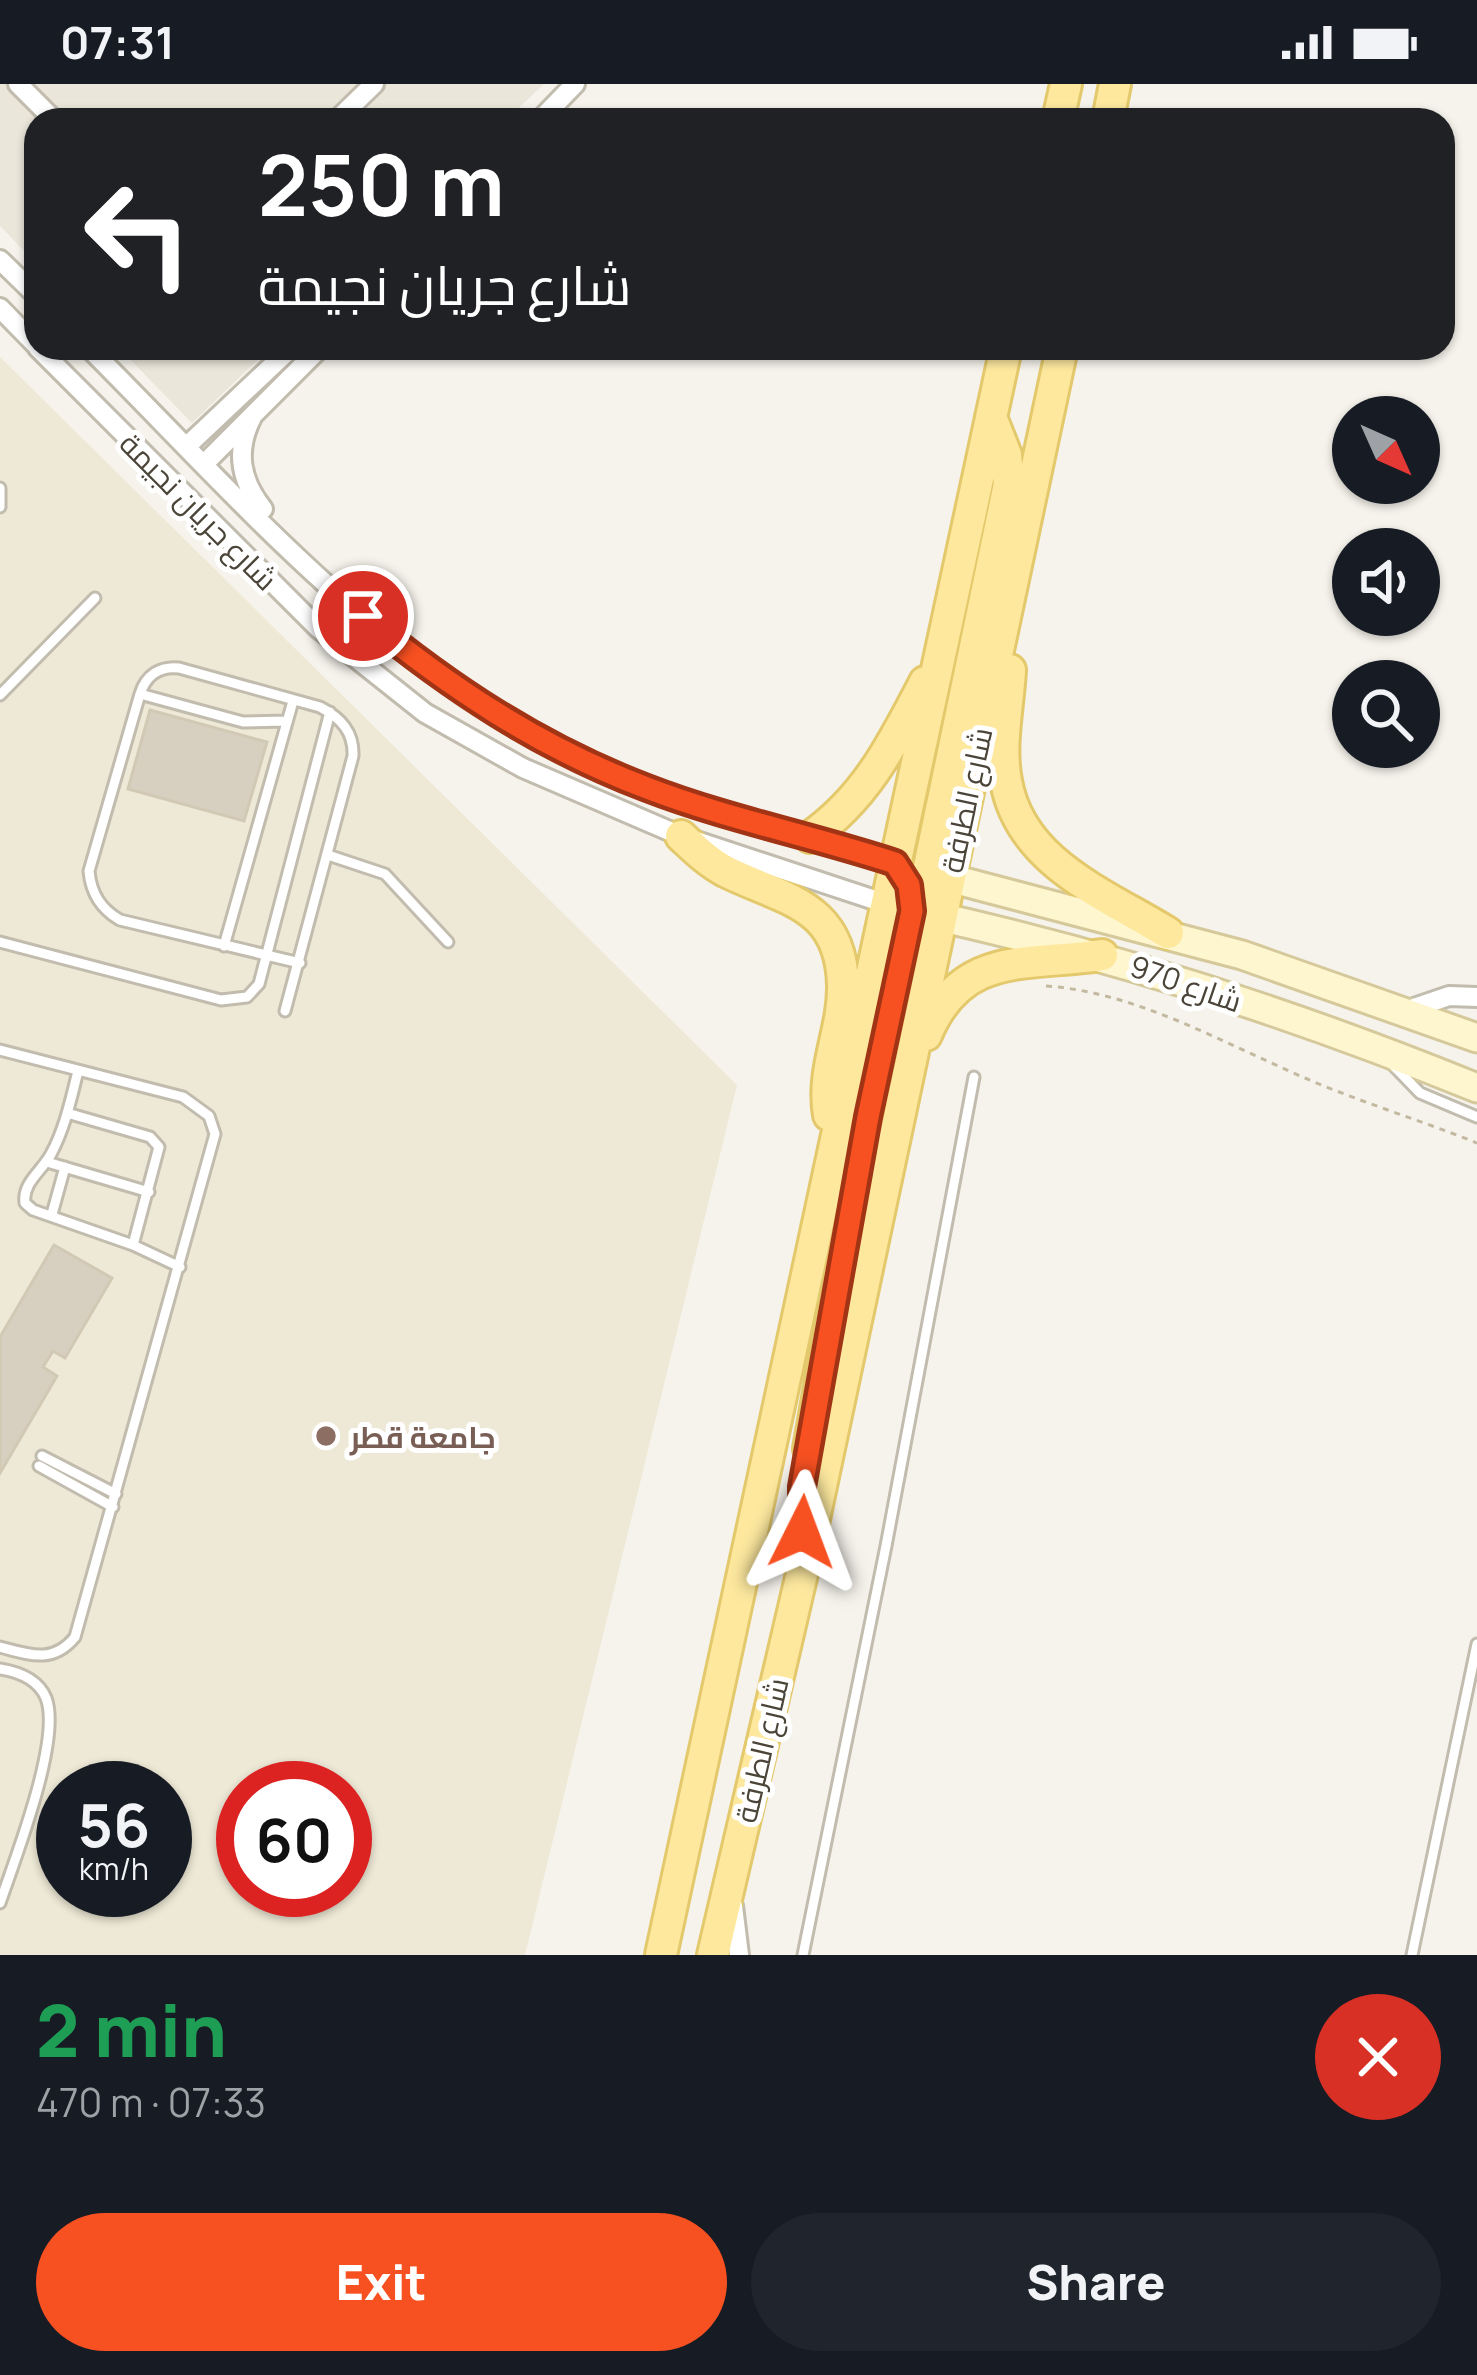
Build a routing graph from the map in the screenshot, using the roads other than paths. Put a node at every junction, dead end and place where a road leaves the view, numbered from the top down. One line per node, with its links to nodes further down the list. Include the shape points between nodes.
1 (374, 84): 3 (street)
2 (575, 84): 4 (street)
3 (349, 108)
4 (552, 108)
5 (0, 260): 6 (street)
6 (24, 284)
7 (0, 308): 8 (street, شارع جريان نجيمة)
8 (24, 333)
9 (50, 360): 30 (street, شارع جريان نجيمة, via 368,671 482,747)
10 (101, 360): 17 (street, شارع جريان نجيمة)
11 (278, 360): 17 (street)
12 (308, 360): 15 (street)
13 (1003, 360): 16 (main road, شارع الطرفة)
14 (1060, 360): 21 (main road, شارع الطرفة)
15 (253, 415): 18 (street); 22 (street, via 241,447 247,484 323,566)
16 (991, 417): 24 (main road, شارع الطرفة); 34 (main road, via 1006,455 1007,498)
17 (187, 446): 18 (street, شارع جريان نجيمة)
18 (205, 464): 22 (street, شارع جريان نجيمة)
19 (0, 488): 20 (lane)
20 (0, 507)
21 (1014, 589): 34 (main road, شارع الطرفة); 36 (main road, via 1004,747 1014,810 1044,855)
22 (340, 597): 31 (street, شارع جريان نجيمة, via 461,692 570,755 688,802)
23 (95, 598): 26 (lane)
24 (944, 644): 31 (main road, via 862,792); 33 (main road, شارع الطرفة)
25 (140, 694): 27 (lane, via 152,675 172,667); 29 (lane, via 229,719); 39 (lane, via 89,871 93,891 121,920)
26 (0, 695)
27 (293, 700): 28 (lane); 29 (lane)
28 (330, 712): 32 (lane, via 353,748); 40 (lane)
29 (287, 721): 39 (lane)
30 (681, 836): 35 (street, شارع جريان نجيمة); 55 (main road, via 718,867 795,900 830,935 843,986 826,1098)
31 (810, 837): 33 (street, شارع جريان نجيمة)
32 (328, 855): 38 (lane, via 385,874); 42 (lane)
33 (895, 863): 34 (main road, شارع 970); 35 (main road)
34 (938, 875): 35 (main road, via 931,899); 36 (main road, شارع 970)
35 (913, 911): 41 (main road, شارع 970); 49 (main road, شارع الطرفة); 55 (main road, شارع الطرفة); 64 (main road, via 802,1487)
36 (1168, 933): 44 (main road, شارع 970)
37 (0, 941): 40 (lane, via 229,1002 254,991)
38 (448, 942)
39 (224, 946): 40 (lane)
40 (266, 956): 42 (lane)
41 (1102, 956): 47 (main road, شارع 970); 49 (main road, via 983,970 938,1007)
42 (300, 963): 45 (lane)
43 (1477, 997): 44 (street)
44 (1408, 1010): 46 (main road, شارع 970)
45 (285, 1012)
46 (1477, 1038)
47 (1380, 1048): 52 (main road, شارع 970); 54 (lane, via 1420,1093)
48 (0, 1049): 50 (lane)
49 (911, 1054): 64 (main road, شارع الطرفة)
50 (78, 1071): 53 (lane); 61 (lane, via 183,1097 213,1124)
51 (974, 1077): 73 (lane)
52 (1477, 1088)
53 (67, 1113): 56 (lane); 58 (lane, via 155,1141 160,1154)
54 (1477, 1117)
55 (836, 1134): 70 (main road, شارع الطرفة)
56 (47, 1162): 57 (lane); 59 (lane, via 23,1197 33,1210)
57 (64, 1166): 58 (lane); 59 (lane)
58 (148, 1192): 60 (lane)
59 (52, 1214): 60 (lane)
60 (133, 1245): 61 (lane)
61 (180, 1267): 62 (lane)
62 (116, 1494): 63 (lane); 63 (lane, via 41,1461)
63 (113, 1507): 66 (lane, via 70,1644 40,1658)
64 (807, 1552): 68 (main road, شارع الطرفة)
65 (1477, 1644): 74 (lane)
66 (0, 1647)
67 (0, 1670): 69 (lane, via 38,1684 49,1722)
68 (730, 1881): 71 (main road, شارع الطرفة); 72 (street)
69 (0, 1903)
70 (661, 1955)
71 (712, 1955)
72 (739, 1955)
73 (803, 1955)
74 (1412, 1955)

